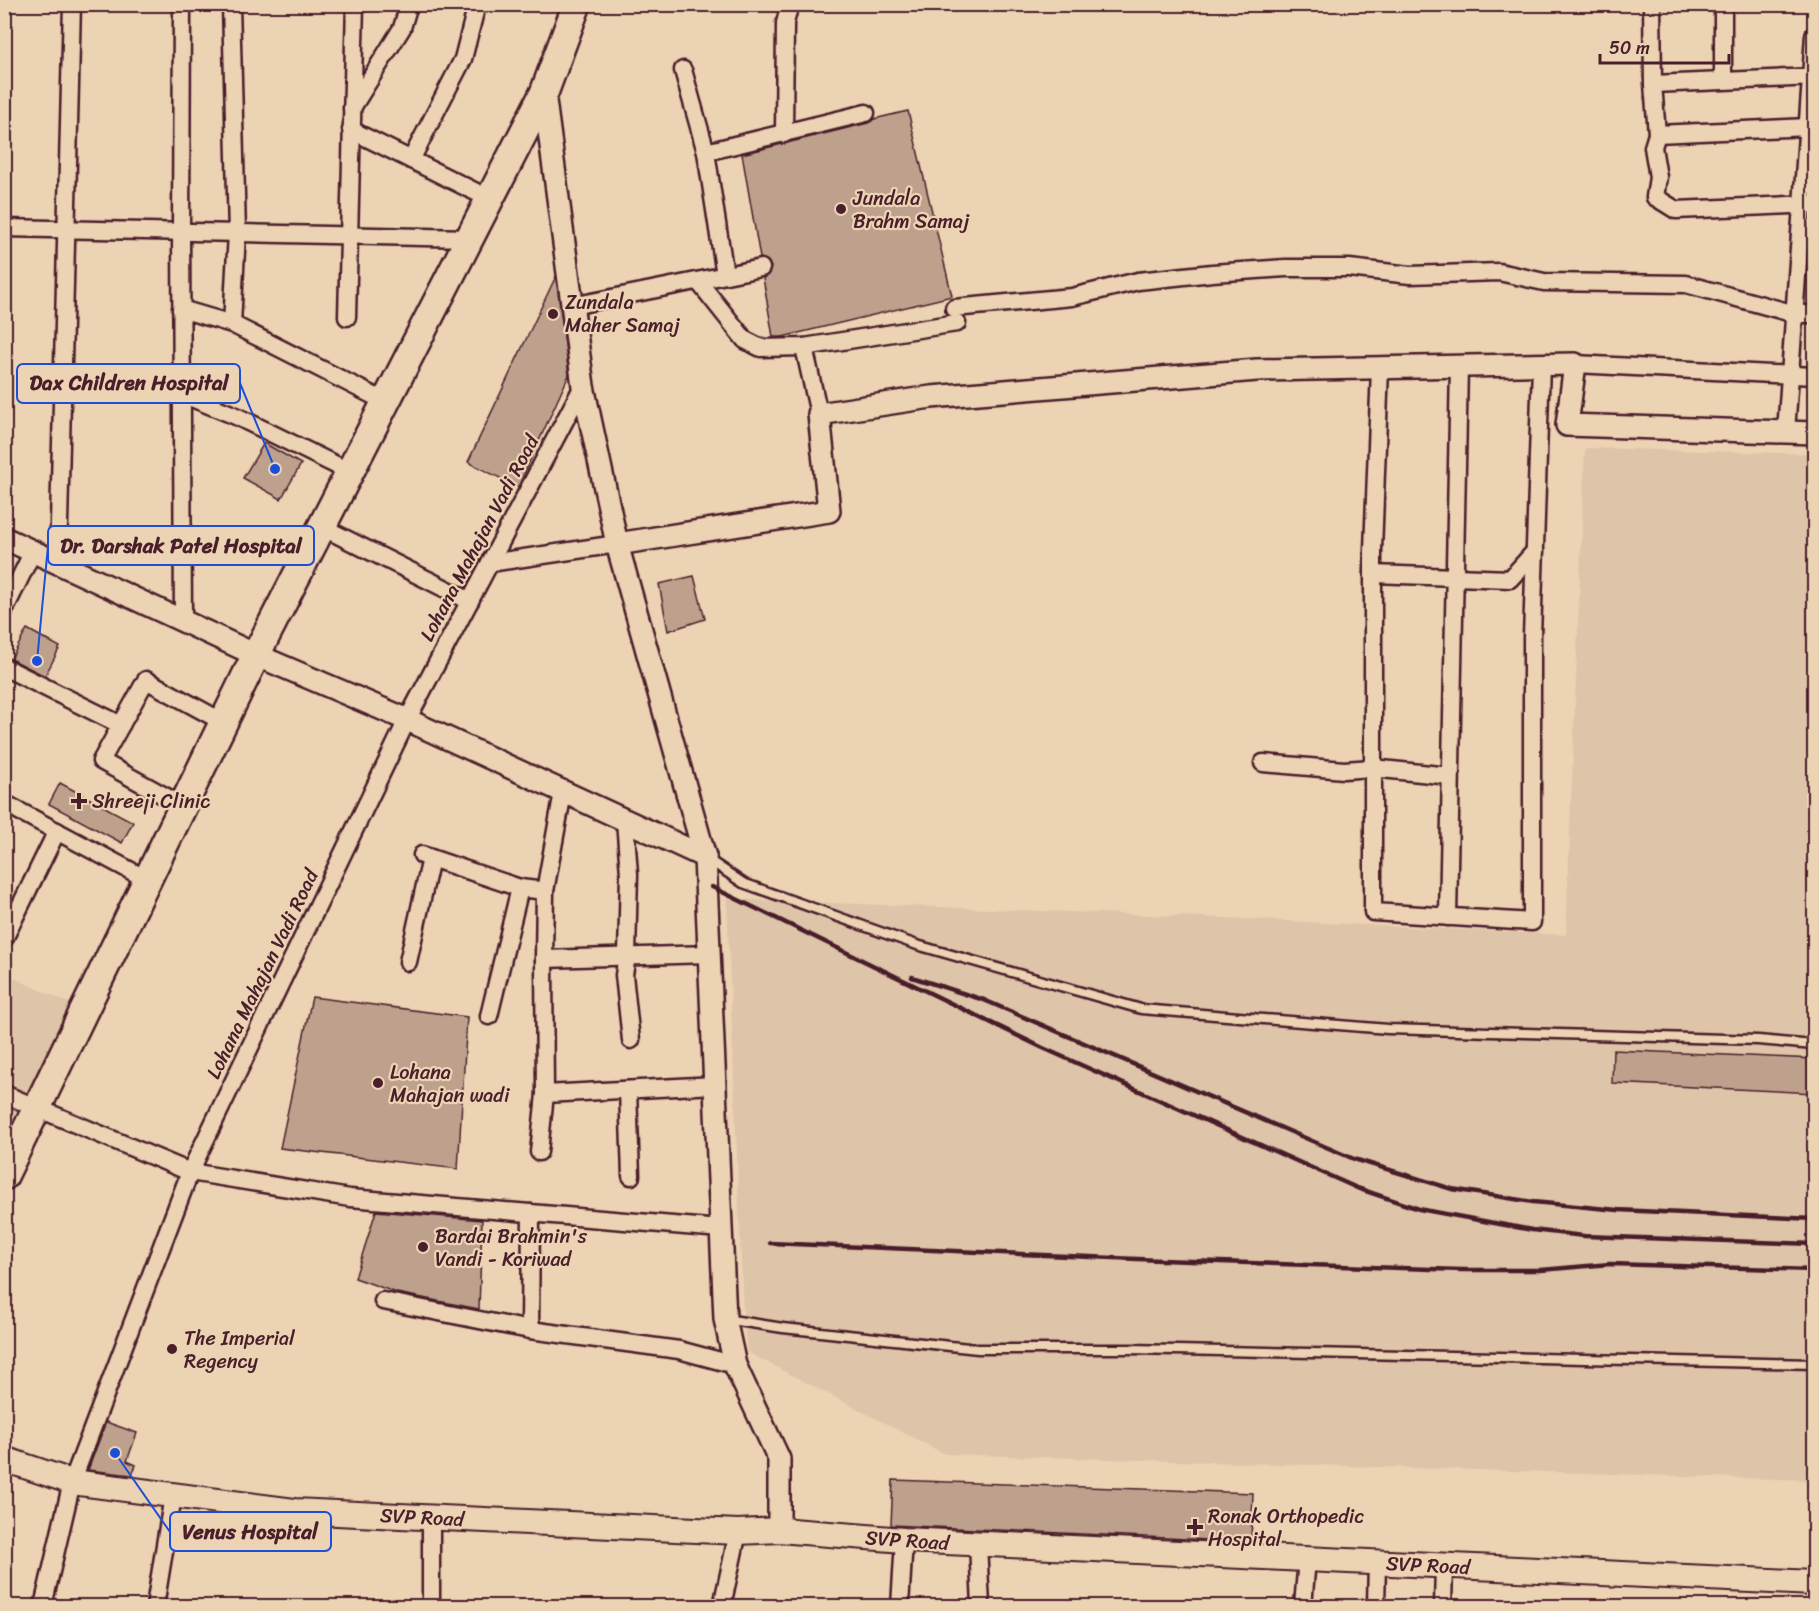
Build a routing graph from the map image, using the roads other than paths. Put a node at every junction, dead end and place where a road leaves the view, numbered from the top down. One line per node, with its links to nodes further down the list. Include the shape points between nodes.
1 (72, 4): 28 (street)
2 (182, 4): 29 (street)
3 (231, 4): 30 (street)
4 (355, 4): 17 (street)
5 (410, 4): 17 (street, via 402,28)
6 (477, 4): 24 (street, via 463,59)
7 (577, 4): 16 (main road)
8 (790, 4): 21 (street, via 785,23)
9 (1652, 4): 15 (street)
10 (1723, 4): 14 (street)
11 (1815, 35): 13 (street)
12 (682, 70): 23 (street)
13 (1813, 77): 14 (street); 19 (street)
14 (1724, 80): 15 (street)
15 (1653, 84): 22 (street)
16 (544, 93): 25 (main road); 36 (street)
17 (352, 109): 20 (street)
18 (866, 113): 21 (street)
19 (1808, 127): 22 (street); 26 (street)
20 (351, 130): 24 (street); 31 (street)
21 (784, 134): 23 (street)
22 (1657, 134): 26 (street, via 1653,147 1658,177 1655,197 1676,210)
23 (706, 153): 34 (street)
24 (411, 160): 25 (street)
25 (490, 199): 32 (main road)
26 (1809, 204): 38 (street)
27 (4, 228): 28 (street)
28 (67, 229): 29 (street); 61 (street)
29 (181, 232): 30 (street); 37 (street)
30 (237, 233): 31 (street); 41 (street)
31 (348, 236): 32 (street); 40 (street)
32 (470, 238): 51 (main road)
33 (761, 268): 34 (street)
34 (725, 275): 35 (street)
35 (698, 281): 36 (street); 42 (street, via 745,340 761,348)
36 (572, 306): 49 (street)
37 (181, 309): 41 (street); 50 (street)
38 (1795, 314): 39 (street); 42 (street, via 1686,284 1544,282 1499,272 1410,275 1349,268 1286,268 1138,281); 47 (street)
39 (1815, 314)
40 (348, 317)
41 (232, 324): 51 (street)
42 (804, 347): 52 (street)
43 (1575, 364): 44 (street); 47 (street); 53 (street, via 1567,425)
44 (1541, 365): 45 (street); 60 (street)
45 (1459, 366): 46 (street); 64 (street)
46 (1380, 368): 52 (street, via 1257,370 931,397); 63 (street)
47 (1790, 376): 48 (street); 53 (street)
48 (1815, 376)
49 (583, 386): 58 (street); 62 (street, Lohana Mahajan Vadi Road)
50 (182, 394): 55 (street); 67 (street)
51 (386, 402): 55 (main road)
52 (819, 414): 58 (street, via 830,511)
53 (1786, 432): 54 (street)
54 (1815, 433)
55 (350, 472): 56 (main road)
56 (322, 527): 65 (street); 68 (main road)
57 (4, 538): 59 (street)
58 (617, 544): 62 (street); 81 (street)
59 (33, 551): 61 (street); 66 (street)
60 (1535, 551): 64 (street, via 1510,579); 85 (street, via 1532,922)
61 (58, 563): 67 (street)
62 (490, 563): 65 (street, Lohana Mahajan Vadi Road)
63 (1373, 574): 64 (street); 74 (street)
64 (1455, 575): 75 (street)
65 (470, 601): 70 (street, Lohana Mahajan Vadi Road)
66 (4, 611)
67 (183, 621): 68 (street)
68 (256, 655): 70 (street); 71 (main road)
69 (4, 667): 72 (street)
70 (407, 720): 76 (street); 100 (street, Lohana Mahajan Vadi Road)
71 (223, 722): 72 (street, via 146,680); 78 (main road)
72 (121, 725): 78 (street, via 101,761)
73 (1263, 763): 74 (street, via 1344,770)
74 (1372, 768): 75 (street); 85 (street, via 1373,912)
75 (1450, 776): 85 (street)
76 (563, 792): 79 (street); 84 (street)
77 (4, 803): 80 (street)
78 (183, 806): 82 (main road)
79 (625, 820): 81 (street); 88 (street, via 629,874)
80 (57, 831): 82 (street); 86 (street)
81 (705, 857): 87 (street); 93 (lane, via 743,883 917,945 1141,1009 1388,1029)
82 (148, 880): 98 (main road)
83 (520, 888): 84 (street); 90 (street, via 427,857); 91 (street)
84 (545, 891): 89 (street)
85 (1448, 917)
86 (4, 939)
87 (709, 954): 88 (street); 94 (street)
88 (627, 955): 89 (street); 92 (street, via 624,975)
89 (544, 959): 97 (street)
90 (408, 962)
91 (489, 1016)
92 (630, 1040)
93 (1815, 1045)
94 (715, 1085): 95 (street); 104 (street)
95 (628, 1090): 97 (street); 102 (street)
96 (4, 1094): 98 (street)
97 (545, 1094): 99 (street)
98 (37, 1108): 100 (street); 101 (main road)
99 (539, 1152)
100 (190, 1172): 103 (street, via 350,1198); 111 (street, Lohana Mahajan Vadi Road)
101 (4, 1176)
102 (631, 1176)
103 (531, 1213): 104 (street); 107 (street)
104 (721, 1229): 106 (street)
105 (383, 1301): 107 (street)
106 (725, 1319): 108 (lane, via 978,1349); 109 (street)
107 (530, 1330): 109 (street, via 679,1350)
108 (1815, 1364)
109 (735, 1365): 114 (street, via 779,1459)
110 (4, 1459): 111 (main road, SVP Road)
111 (72, 1482): 112 (main road, SVP Road); 122 (street, Lohana Mahajan Vadi Road)
112 (173, 1496): 113 (main road, SVP Road, via 294,1511); 123 (street)
113 (431, 1517): 115 (main road, SVP Road); 124 (street)
114 (779, 1530): 115 (main road, SVP Road); 116 (main road, SVP Road)
115 (738, 1532): 125 (street)
116 (904, 1540): 117 (main road, SVP Road); 126 (street)
117 (978, 1544): 118 (main road, SVP Road); 127 (street)
118 (1306, 1559): 119 (main road, SVP Road); 128 (street)
119 (1377, 1562): 120 (main road, SVP Road); 129 (street)
120 (1444, 1565): 121 (main road, SVP Road); 130 (street)
121 (1815, 1583)
122 (43, 1606)
123 (155, 1606)
124 (430, 1606)
125 (723, 1606)
126 (900, 1606)
127 (981, 1606)
128 (1304, 1606)
129 (1376, 1606)
130 (1443, 1606)

